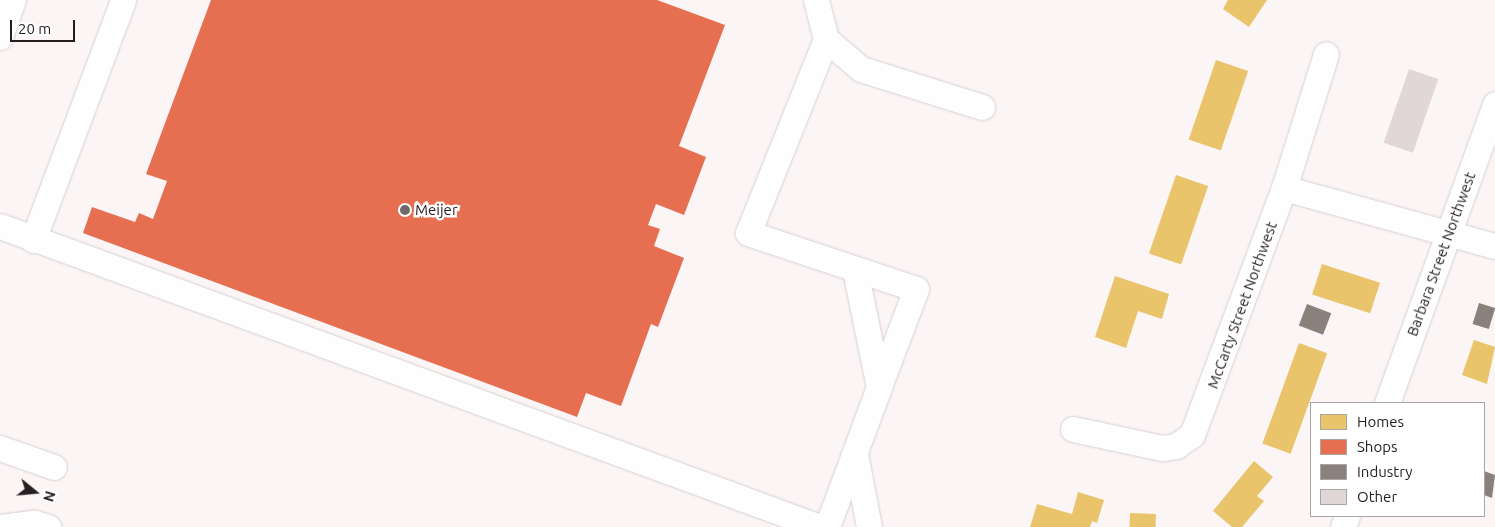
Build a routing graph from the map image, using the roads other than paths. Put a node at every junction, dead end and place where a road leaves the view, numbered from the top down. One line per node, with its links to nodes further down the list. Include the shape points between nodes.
1 (13, 0): 4 (street)
2 (123, 0): 12 (street)
3 (816, 0): 5 (street)
4 (0, 37)
5 (826, 39): 8 (street, via 861,69); 14 (street, via 748,233)
6 (1326, 54): 9 (street, McCarty Street Northwest)
7 (1495, 104): 11 (street, Barbara Street Northwest)
8 (982, 107)
9 (1284, 188): 11 (street); 17 (street, McCarty Street Northwest, via 1192,434 1176,446 1162,448)
10 (0, 226): 12 (street)
11 (1449, 232): 13 (street); 16 (street, Barbara Street Northwest)
12 (33, 240): 23 (street)
13 (1495, 246)
14 (855, 270): 15 (street); 15 (street, via 916,289)
15 (880, 387): 19 (street)
16 (1387, 402)
17 (1073, 428)
18 (0, 448): 20 (street)
19 (854, 454): 24 (street); 25 (street)
20 (54, 467)
21 (0, 526): 22 (street, via 35,523)
22 (48, 527)
23 (820, 527)
24 (828, 527)
25 (869, 527)

